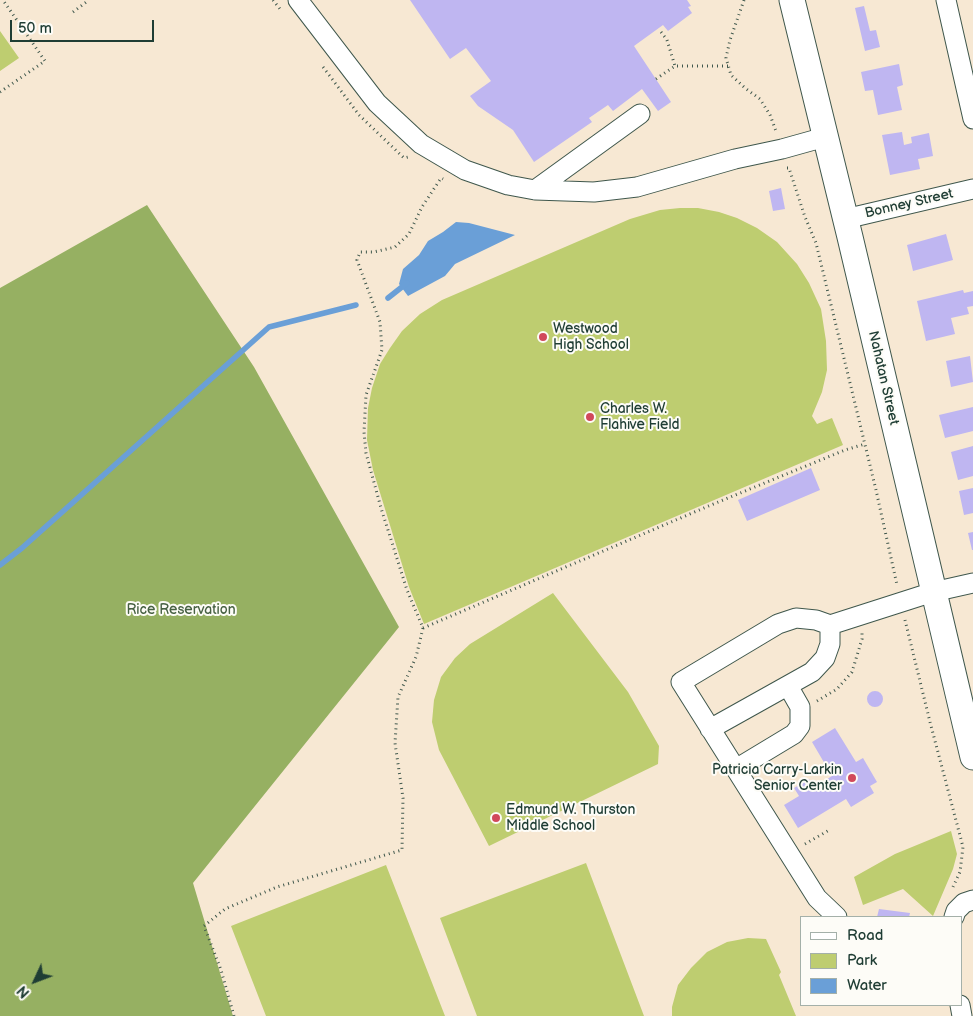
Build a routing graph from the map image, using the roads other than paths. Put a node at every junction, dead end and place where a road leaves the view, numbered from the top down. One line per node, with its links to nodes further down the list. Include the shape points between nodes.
1 (298, 0): 8 (street, via 377,103 421,144 465,170 508,185)
2 (792, 0): 6 (main road, Nahatan Street)
3 (946, 0): 5 (street)
4 (640, 114): 8 (street)
5 (973, 119)
6 (825, 136): 8 (street, via 636,187 594,192); 9 (main road, Nahatan Street)
7 (973, 189): 9 (street, Bonney Street)
8 (535, 190)
9 (845, 219): 11 (main road, Nahatan Street)
10 (973, 583): 11 (street)
11 (933, 592): 12 (street); 15 (main road, Nahatan Street)
12 (830, 625): 13 (street, via 830,644 825,658 812,672); 14 (street, via 796,618 778,624 681,682)
13 (788, 686): 14 (street); 16 (street, via 800,706 800,726 794,734)
14 (710, 729): 16 (street)
15 (973, 753)
16 (736, 769): 18 (street, via 817,898)
17 (973, 900): 19 (street, via 964,903)
18 (836, 916)
19 (954, 916)

